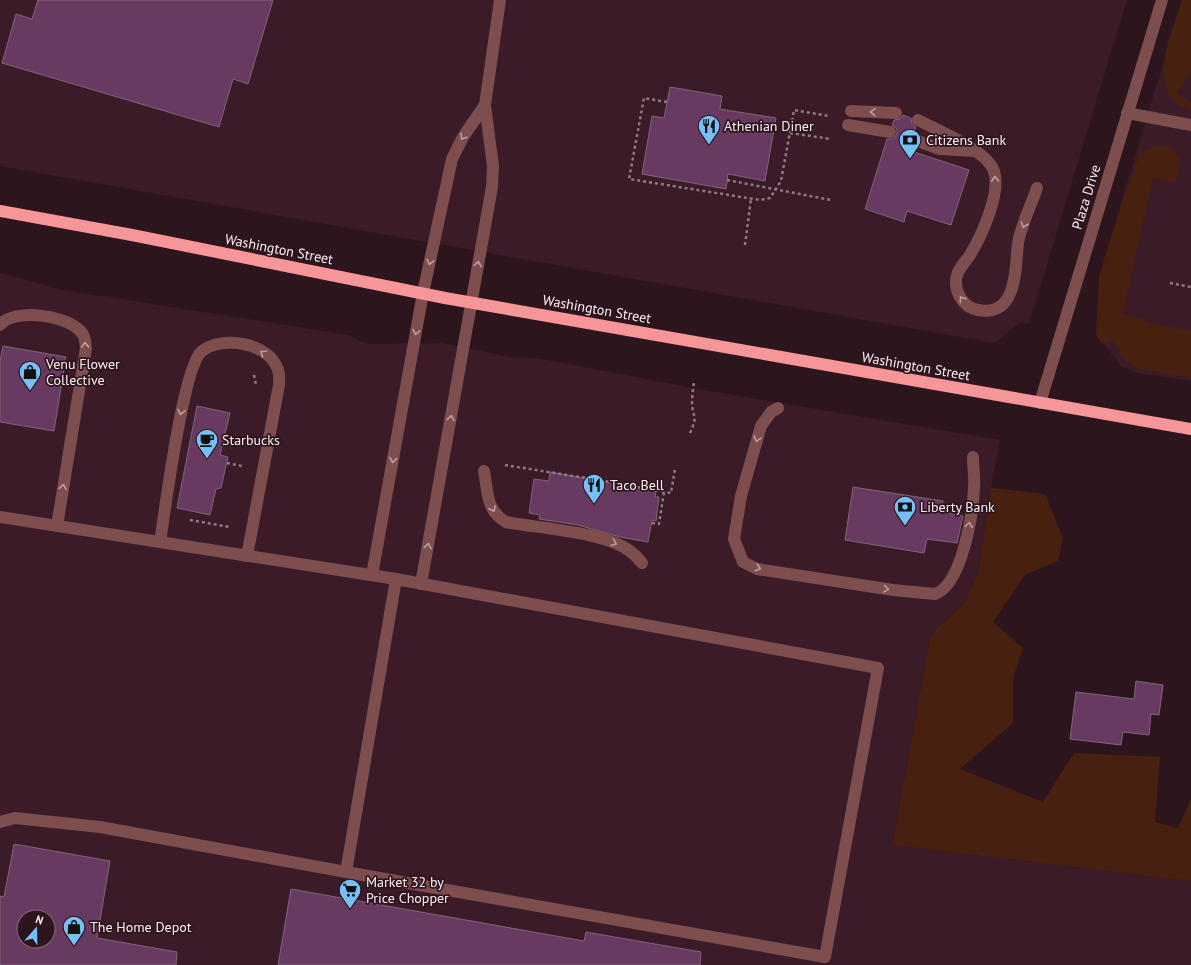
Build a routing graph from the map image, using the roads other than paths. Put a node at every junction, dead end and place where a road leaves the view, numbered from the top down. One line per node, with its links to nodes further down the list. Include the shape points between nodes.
1 (500, 0): 3 (street)
2 (1162, 0): 5 (street, Plaza Drive)
3 (485, 105): 15 (street, one-way to 15, via 463,137 452,159); 16 (street, one-way to 3, via 492,187)
4 (851, 111): 6 (street, one-way to 4)
5 (1127, 112): 9 (street); 18 (street, Plaza Drive)
6 (896, 113)
7 (918, 120): 12 (street)
8 (848, 125): 10 (street)
9 (1191, 126)
10 (890, 132)
11 (912, 139): 12 (street, via 940,149)
12 (975, 151): 13 (street, one-way to 12, via 1018,242 1014,281 1006,301 994,309 971,308 958,293 957,277 982,234 993,199 996,179 994,169)
13 (1037, 188)
14 (0, 211): 15 (highway, Washington Street, via 140,236)
15 (423, 293): 16 (highway, Washington Street); 28 (street, one-way to 28)
16 (471, 302): 18 (highway, Washington Street); 30 (street, one-way to 16)
17 (0, 325): 24 (street, one-way to 17, via 86,348 85,336 69,322 24,314 11,316)
18 (1040, 403): 20 (highway, Washington Street)
19 (778, 408): 21 (street, one-way to 21, via 766,419 758,434 734,539 742,562 757,569 894,590 936,594 942,592 955,573 967,536 974,488)
20 (1191, 429)
21 (973, 457)
22 (484, 471): 27 (street, one-way to 27, via 491,508 497,517 506,522 616,543)
23 (0, 517): 24 (street)
24 (57, 526): 25 (street)
25 (160, 542): 26 (street); 26 (street, one-way to 25, via 279,386 278,370 270,358 256,348 243,344 229,342 213,345 201,351 194,364 178,425)
26 (247, 556): 28 (street)
27 (642, 563)
28 (372, 575): 29 (street)
29 (396, 579): 30 (street); 32 (street)
30 (421, 584): 32 (street, via 878,668 825,957)
31 (0, 822): 32 (street, via 16,818 100,826)
32 (346, 872)

